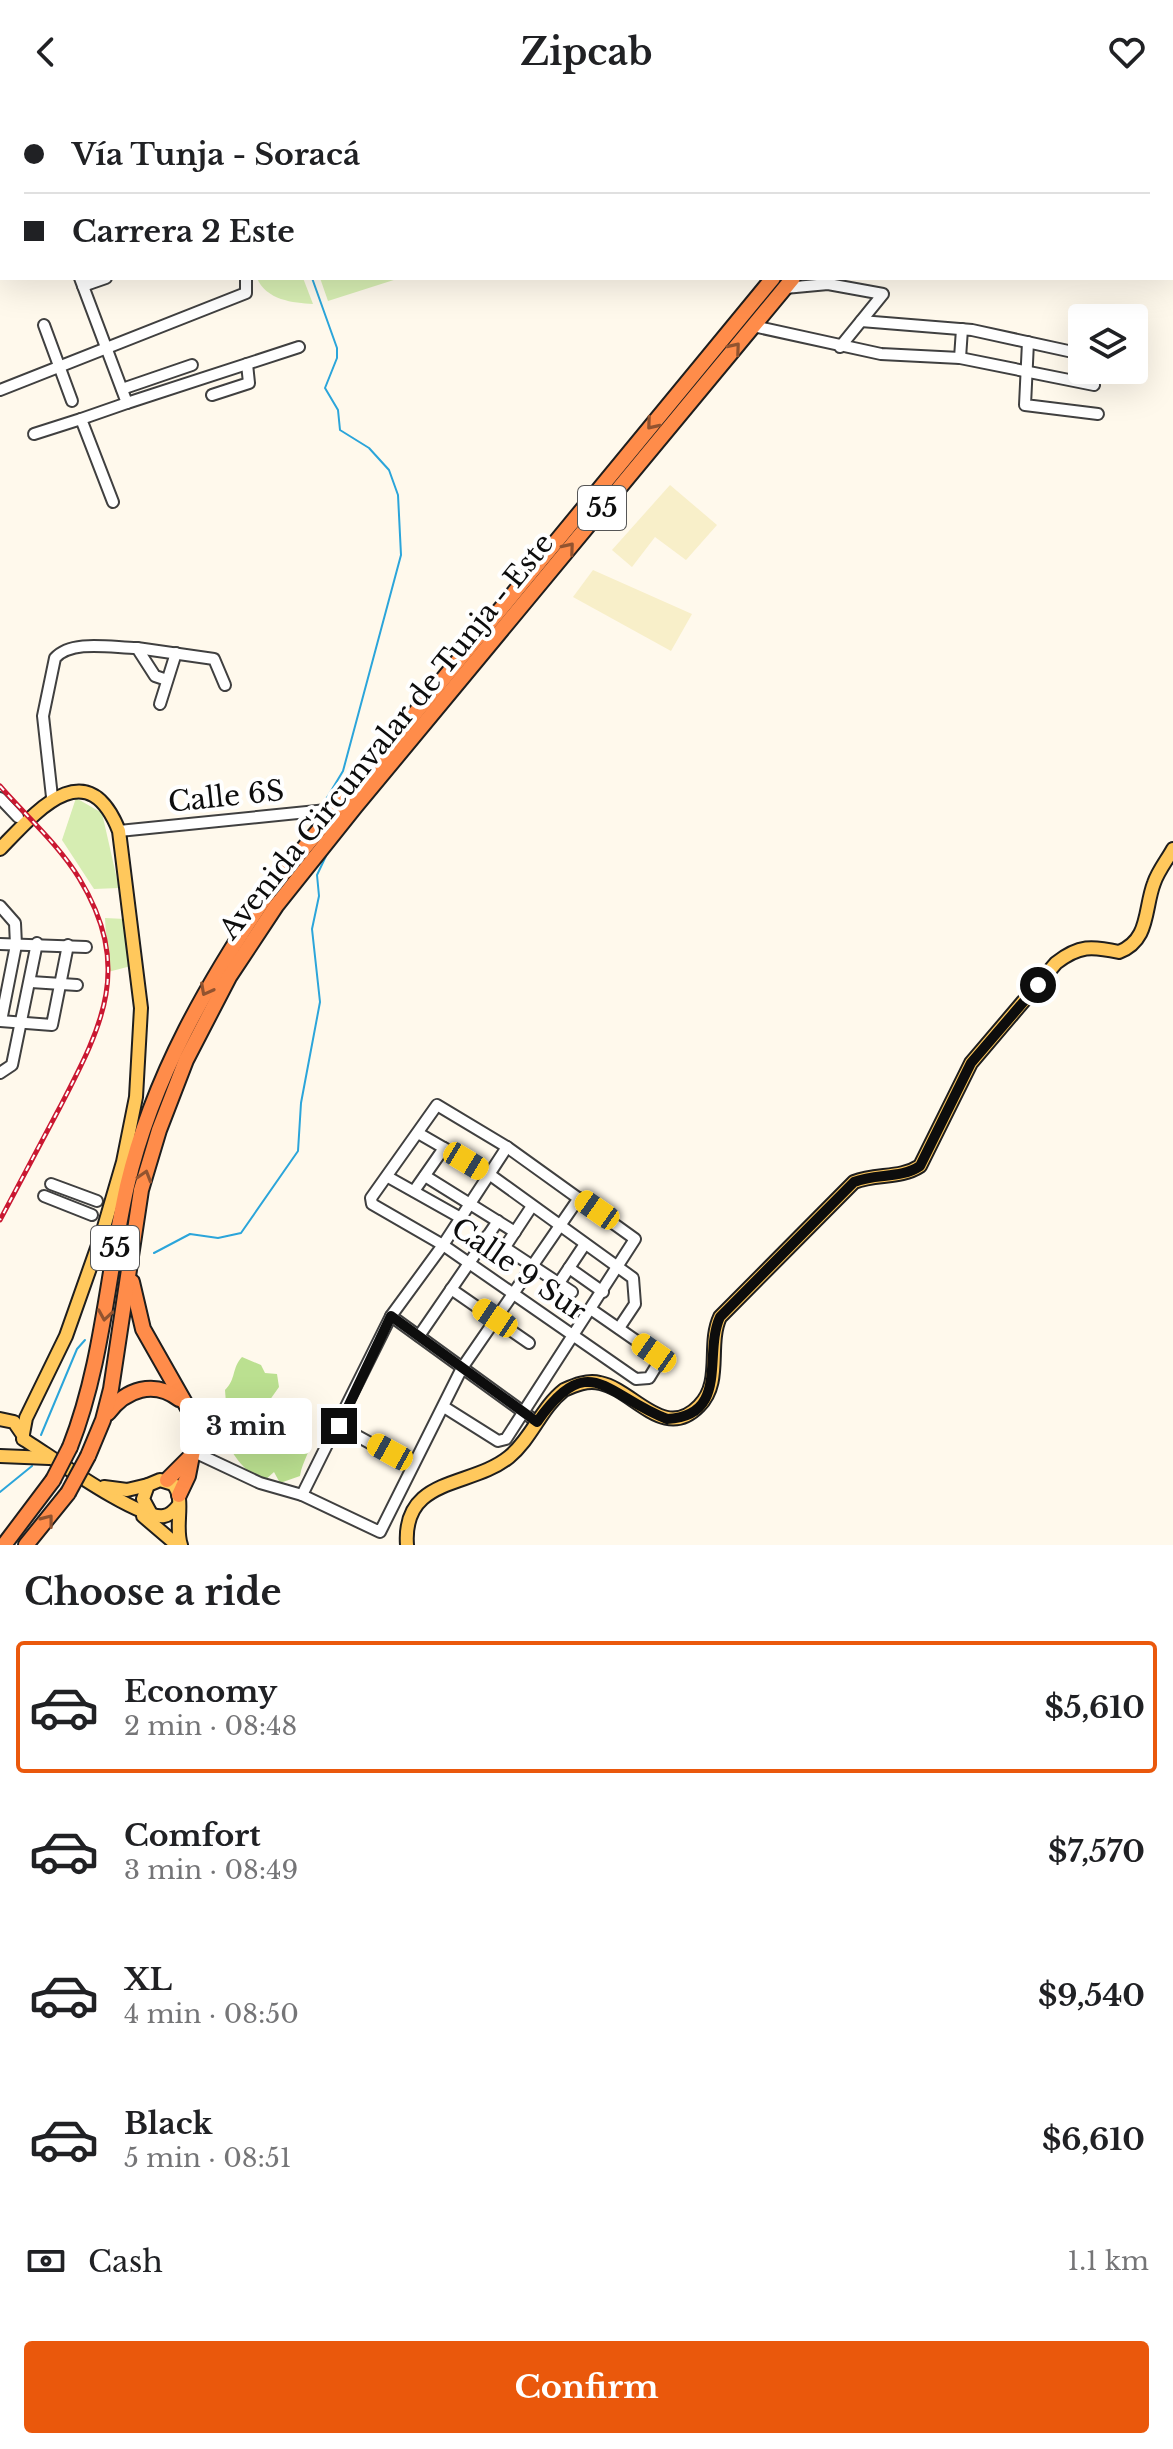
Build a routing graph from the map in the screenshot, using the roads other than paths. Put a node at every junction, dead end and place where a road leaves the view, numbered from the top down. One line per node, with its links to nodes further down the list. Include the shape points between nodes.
1 (246, 280): 11 (street, via 246,293)
2 (784, 281): 4 (street, via 883,294); 6 (highway, Avenida Circunvalar de Tunja - Este / 55); 36 (highway, Avenida Circunvalar de Tunja - Este / 55, one-way to 36, via 428,695)
3 (82, 282): 11 (street)
4 (861, 321): 7 (street); 10 (street)
5 (44, 325): 16 (street)
6 (753, 326): 10 (street); 78 (highway, Avenida Circunvalar de Tunja - Este / 55, one-way to 6, via 141,1190 159,1130 186,1060 236,965 276,906 373,786)
7 (962, 329): 8 (street); 13 (street)
8 (1028, 342): 12 (street); 17 (street)
9 (299, 347): 14 (street)
10 (840, 347): 13 (street)
11 (107, 349): 16 (street); 19 (street)
12 (1068, 351)
13 (960, 358): 17 (street)
14 (247, 364): 21 (street, via 249,383); 23 (street)
15 (192, 365): 19 (street)
16 (60, 367): 20 (street); 22 (street)
17 (1026, 369): 18 (street); 24 (street, via 1025,405)
18 (1094, 385)
19 (122, 389): 23 (street)
20 (0, 390)
21 (212, 395)
22 (72, 401)
23 (127, 403): 25 (street)
24 (1098, 414)
25 (81, 419): 26 (street); 27 (street)
26 (34, 434)
27 (113, 502)
28 (137, 648): 29 (street); 30 (street, via 155,676); 33 (street, via 69,649 55,658 43,716)
29 (176, 653): 30 (street); 31 (street, via 214,659)
30 (167, 680): 32 (street)
31 (225, 685)
32 (160, 704)
33 (52, 797): 39 (main road, via 89,795 108,808); 40 (main road)
34 (0, 798): 35 (street)
35 (9, 808): 37 (street); 38 (street)
36 (339, 809): 39 (street, Calle 6S); 119 (highway, Avenida Circunvalar de Tunja - Este / 55, one-way to 119, bridge, via 272,887 227,953 173,1051 128,1185 99,1353 70,1447 53,1480)
37 (0, 816)
38 (18, 817)
39 (119, 831): 66 (main road, via 141,1008 140,1074)
40 (0, 849)
41 (1173, 849): 102 (main road, via 1154,882 1137,941 1119,952 1088,946 1056,963 971,1063 920,1166 854,1182 720,1317 713,1377 698,1408 667,1419 612,1388 590,1382 564,1390)
42 (0, 906): 45 (street, via 15,923)
43 (37, 943): 45 (street); 46 (street); 49 (street)
44 (0, 944): 45 (street)
45 (16, 945): 48 (street)
46 (68, 945): 47 (street); 50 (street)
47 (86, 947)
48 (5, 974): 52 (street)
49 (31, 982): 50 (street); 54 (street)
50 (61, 984): 51 (street); 54 (street, via 52,1025)
51 (77, 985)
52 (2, 1003): 53 (street)
53 (1, 1021): 54 (street)
54 (22, 1023): 55 (street)
55 (4, 1072)
56 (418, 1133): 57 (street, via 437,1105); 58 (street); 61 (street)
57 (507, 1147): 59 (street); 65 (street)
58 (444, 1148): 59 (street); 60 (street)
59 (489, 1174): 68 (street); 69 (street)
60 (425, 1176): 63 (street); 68 (street)
61 (388, 1177): 63 (street); 76 (street, Calle 9 Sur, via 371,1198 374,1206)
62 (51, 1184): 67 (street)
63 (414, 1191): 70 (street)
64 (44, 1196): 67 (street, via 90,1219)
65 (579, 1198): 72 (street); 82 (street, via 633,1235)
66 (113, 1199): 67 (street, via 102,1196); 98 (main road, via 66,1336)
67 (97, 1201)
68 (471, 1202): 70 (street); 71 (street)
69 (532, 1206): 72 (street); 73 (street)
70 (461, 1218): 76 (street)
71 (498, 1221): 73 (street); 74 (street)
72 (560, 1225): 75 (street); 80 (street)
73 (515, 1232): 77 (street)
74 (487, 1236): 77 (street); 79 (street)
75 (585, 1244): 81 (street); 82 (street)
76 (443, 1245): 79 (street, Calle 9 Sur); 89 (street)
77 (505, 1247): 80 (street)
78 (131, 1253): 96 (highway, via 131,1279 143,1329); 101 (highway, Avenida Circunvalar de Tunja - Este / 55, via 121,1337)
79 (469, 1264): 84 (street); 87 (street, Calle 9 Sur)
80 (533, 1265): 83 (street); 87 (street)
81 (569, 1268): 83 (street); 86 (street)
82 (619, 1268): 86 (street); 91 (street, via 633,1278 635,1290 635,1304)
83 (559, 1283): 85 (street)
84 (451, 1289): 90 (street); 92 (street)
85 (572, 1292)
86 (603, 1292): 88 (street)
87 (512, 1295): 90 (street); 93 (street, Calle 9 Sur)
88 (592, 1310): 91 (street); 93 (street)
89 (391, 1316): 92 (street); 103 (street)
90 (495, 1318): 94 (street); 95 (street)
91 (619, 1328): 93 (street, Calle 9 Sur, via 654,1353 657,1360 649,1378 641,1380)
92 (419, 1336): 95 (street)
93 (575, 1337): 99 (street)
94 (529, 1343)
95 (462, 1368): 97 (street); 99 (street)
96 (183, 1402): 101 (highway, via 160,1389 146,1388 120,1399); 108 (highway, via 197,1430)
97 (444, 1407): 105 (street); 111 (street)
98 (31, 1409): 100 (main road); 104 (main road); 107 (main road, via 29,1428)
99 (522, 1411): 102 (street); 105 (street)
100 (4, 1419): 104 (main road, via 20,1427)
101 (103, 1420): 121 (highway, Avenida Circunvalar de Tunja - Este / 55, one-way to 101, bridge, via 68,1493)
102 (537, 1422): 106 (main road)
103 (339, 1426): 111 (street); 115 (street)
104 (23, 1437): 107 (main road); 109 (main road, via 16,1452)
105 (502, 1440): 106 (street)
106 (517, 1449): 122 (main road, via 493,1467 445,1485 419,1502 407,1523)
107 (42, 1451): 110 (main road)
108 (193, 1454): 112 (highway); 115 (street); 116 (highway)
109 (5, 1456): 110 (main road, via 35,1455)
110 (59, 1462): 113 (main road)
111 (412, 1466): 115 (street, via 380,1532)
112 (167, 1480): 114 (main road); 116 (main road, via 178,1489)
113 (95, 1485): 114 (main road, via 127,1490); 117 (main road)
114 (148, 1485): 118 (main road, via 143,1499)
115 (302, 1495)
116 (179, 1500): 118 (main road, via 165,1516); 120 (main road)
117 (120, 1501): 118 (main road); 120 (main road)
118 (154, 1514): 120 (main road)
119 (2, 1543)
120 (179, 1543)
121 (26, 1545)
122 (407, 1545)

